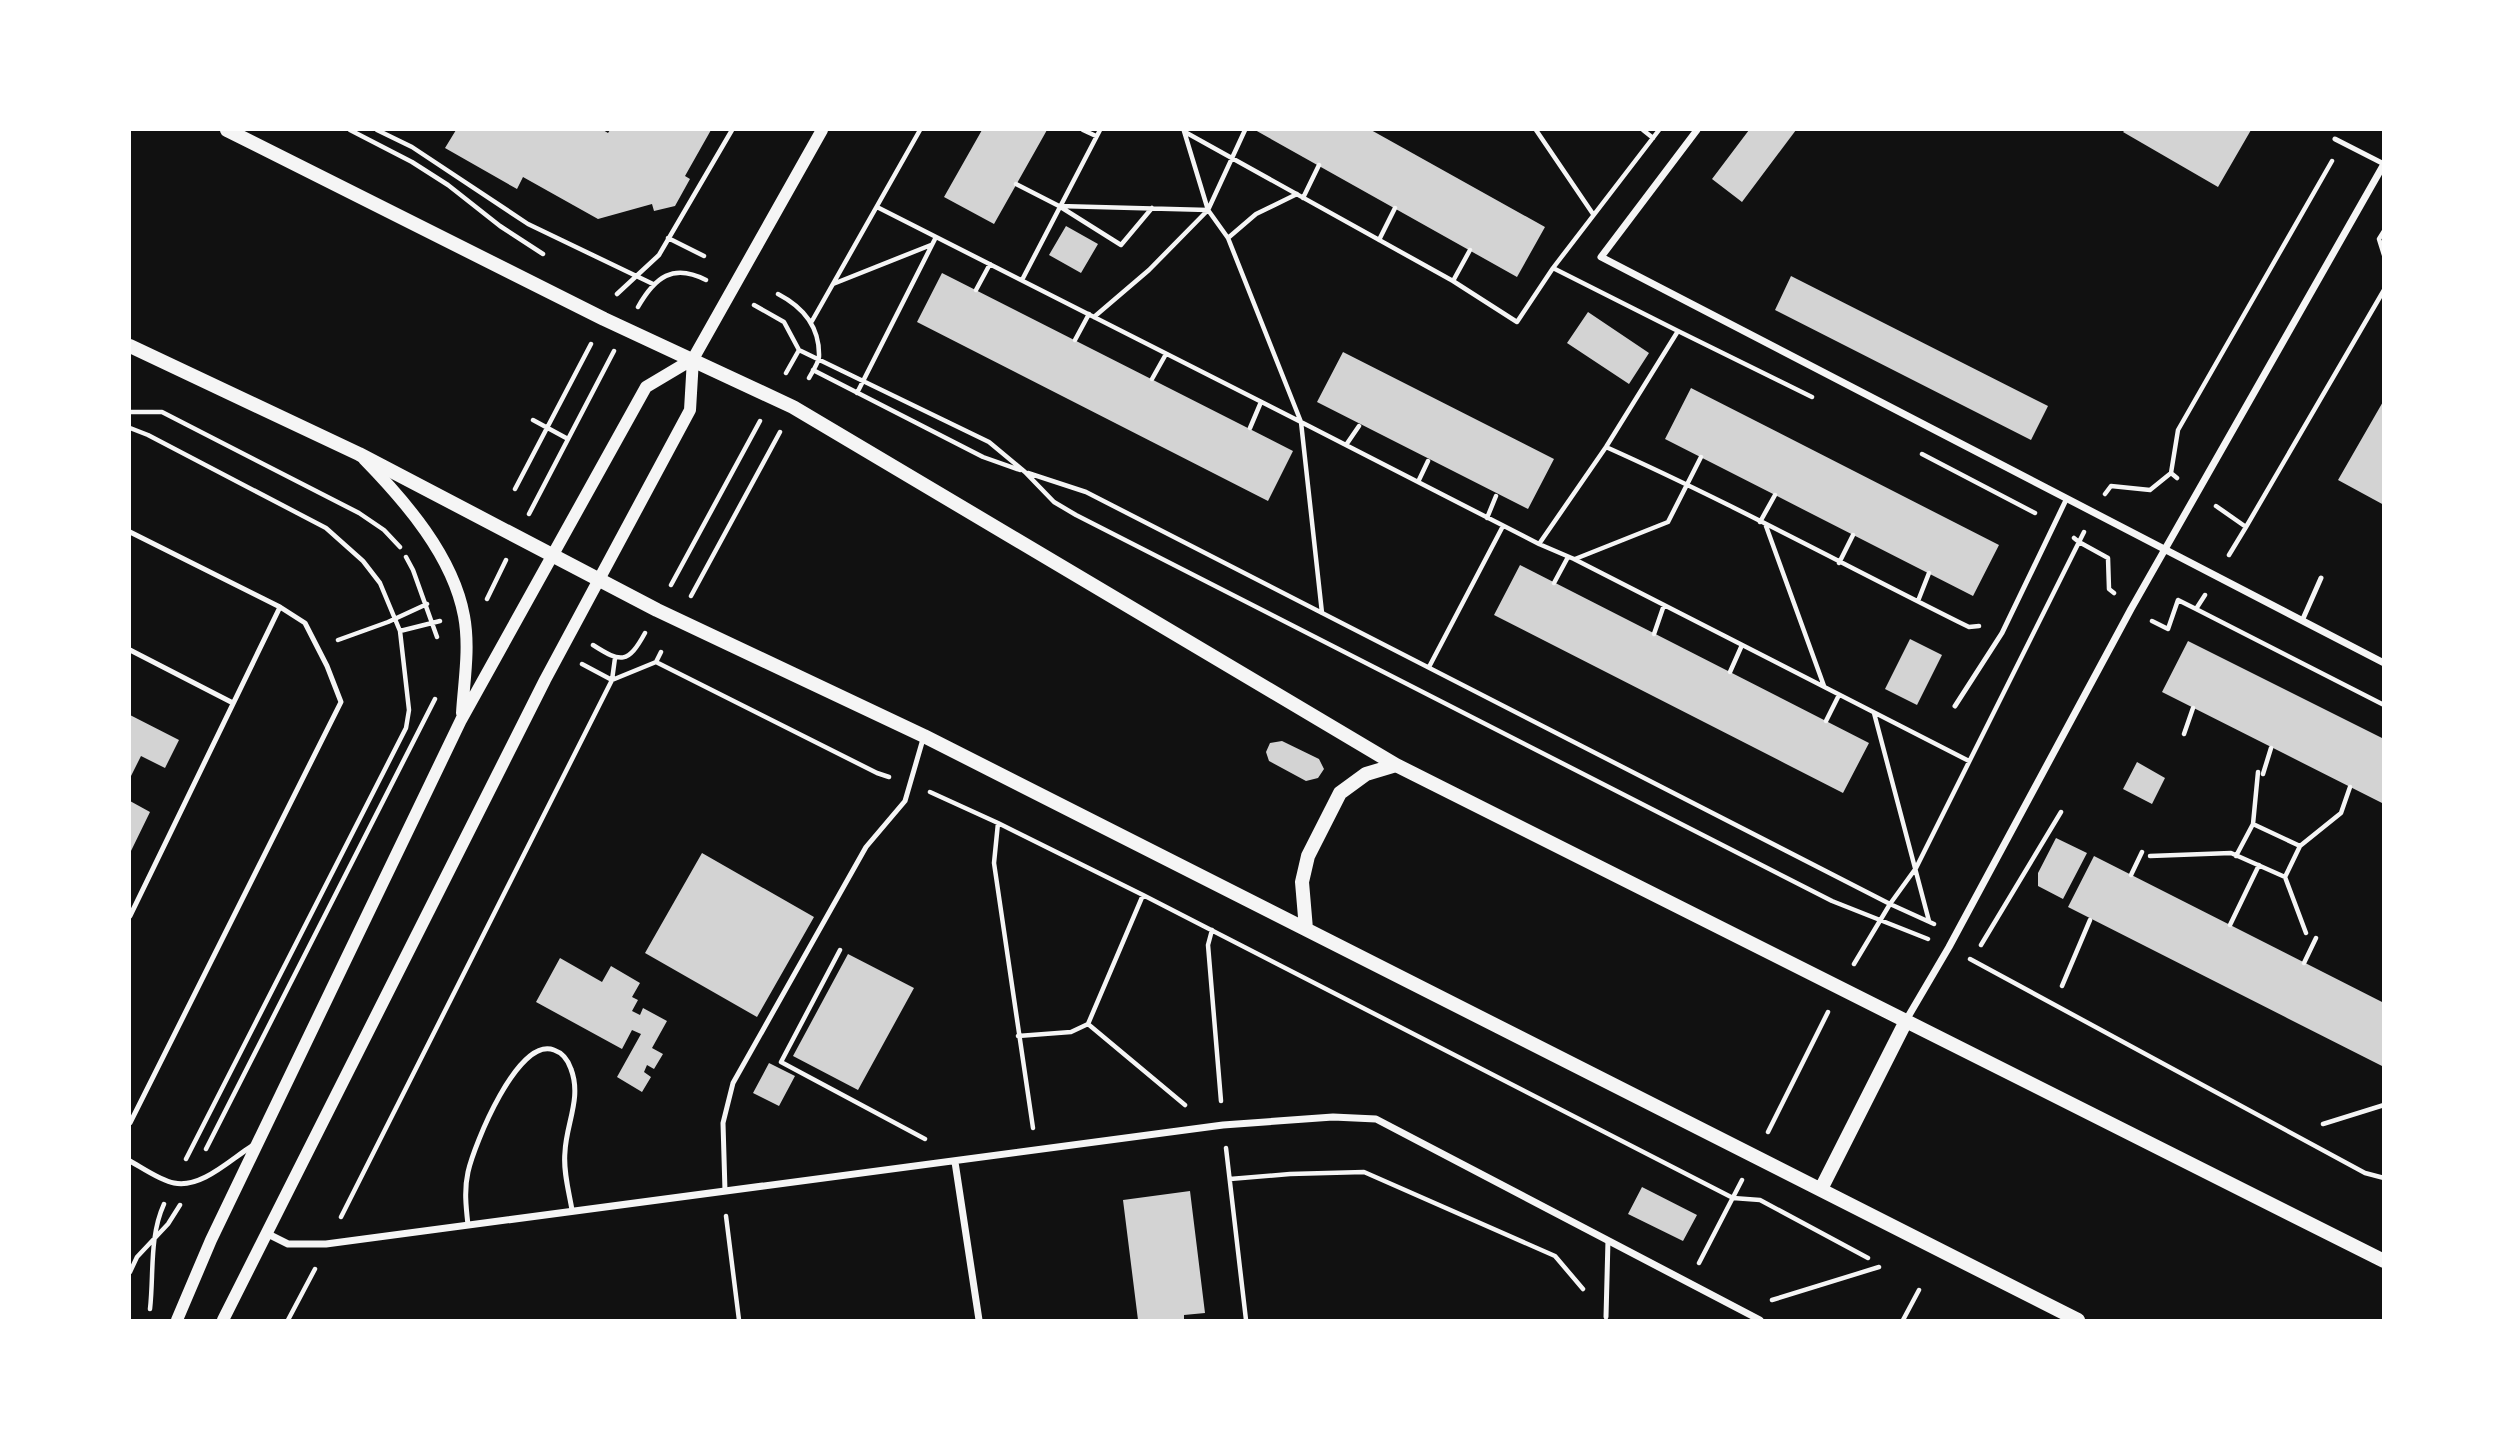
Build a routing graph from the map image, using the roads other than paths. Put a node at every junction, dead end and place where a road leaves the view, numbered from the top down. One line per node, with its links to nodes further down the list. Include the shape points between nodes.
1 (227, 130): 7 (main road)
2 (822, 130): 7 (street)
3 (1696, 130): 9 (street, via 1601,257)
4 (2335, 139): 5 (lane)
5 (2384, 164): 11 (street)
6 (130, 346): 8 (main road)
7 (693, 359): 12 (street, via 646,387); 14 (street, via 690,410); 23 (main road, via 793,407)
8 (359, 454): 12 (main road); 21 (street, via 404,500 456,590 466,636)
9 (2066, 500): 11 (street); 20 (lane, via 2001,633)
10 (130, 532): 15 (lane)
11 (2164, 551): 16 (street); 26 (street)
12 (553, 555): 14 (main road); 21 (street)
13 (2321, 578): 16 (lane)
14 (598, 579): 22 (main road); 35 (street)
15 (279, 607): 19 (lane); 27 (lane, via 305,623 341,702)
16 (2302, 621): 18 (street)
17 (130, 650): 19 (lane)
18 (2384, 663)
19 (233, 704): 24 (lane)
20 (1955, 706)
21 (461, 720): 28 (street)
22 (924, 736): 25 (main road); 32 (lane, via 905,801 866,847 733,1083 723,1123)
23 (1396, 765): 25 (main road, via 1366,774 1340,793 1308,856 1302,882); 26 (main road)
24 (130, 916)
25 (1306, 929): 31 (main road)
26 (1905, 1023): 31 (main road); 37 (main road)
27 (130, 1123)
28 (258, 1142): 29 (lane, via 188,1183 173,1183); 39 (street)
29 (130, 1161)
30 (956, 1162): 32 (street); 36 (street, via 1223,1125 1333,1117 1376,1119); 41 (street)
31 (1821, 1189): 43 (main road)
32 (725, 1191): 33 (street)
33 (572, 1210): 34 (street); 34 (lane, via 564,1156 575,1092 563,1054 550,1048 524,1060 486,1126 468,1171)
34 (468, 1225): 35 (street, via 326,1244 288,1244)
35 (268, 1234): 40 (street)
36 (1608, 1240): 38 (lane); 42 (street)
37 (2384, 1261)
38 (1606, 1317)
39 (177, 1321)
40 (223, 1321)
41 (979, 1321)
42 (1760, 1321)
43 (2078, 1321)

